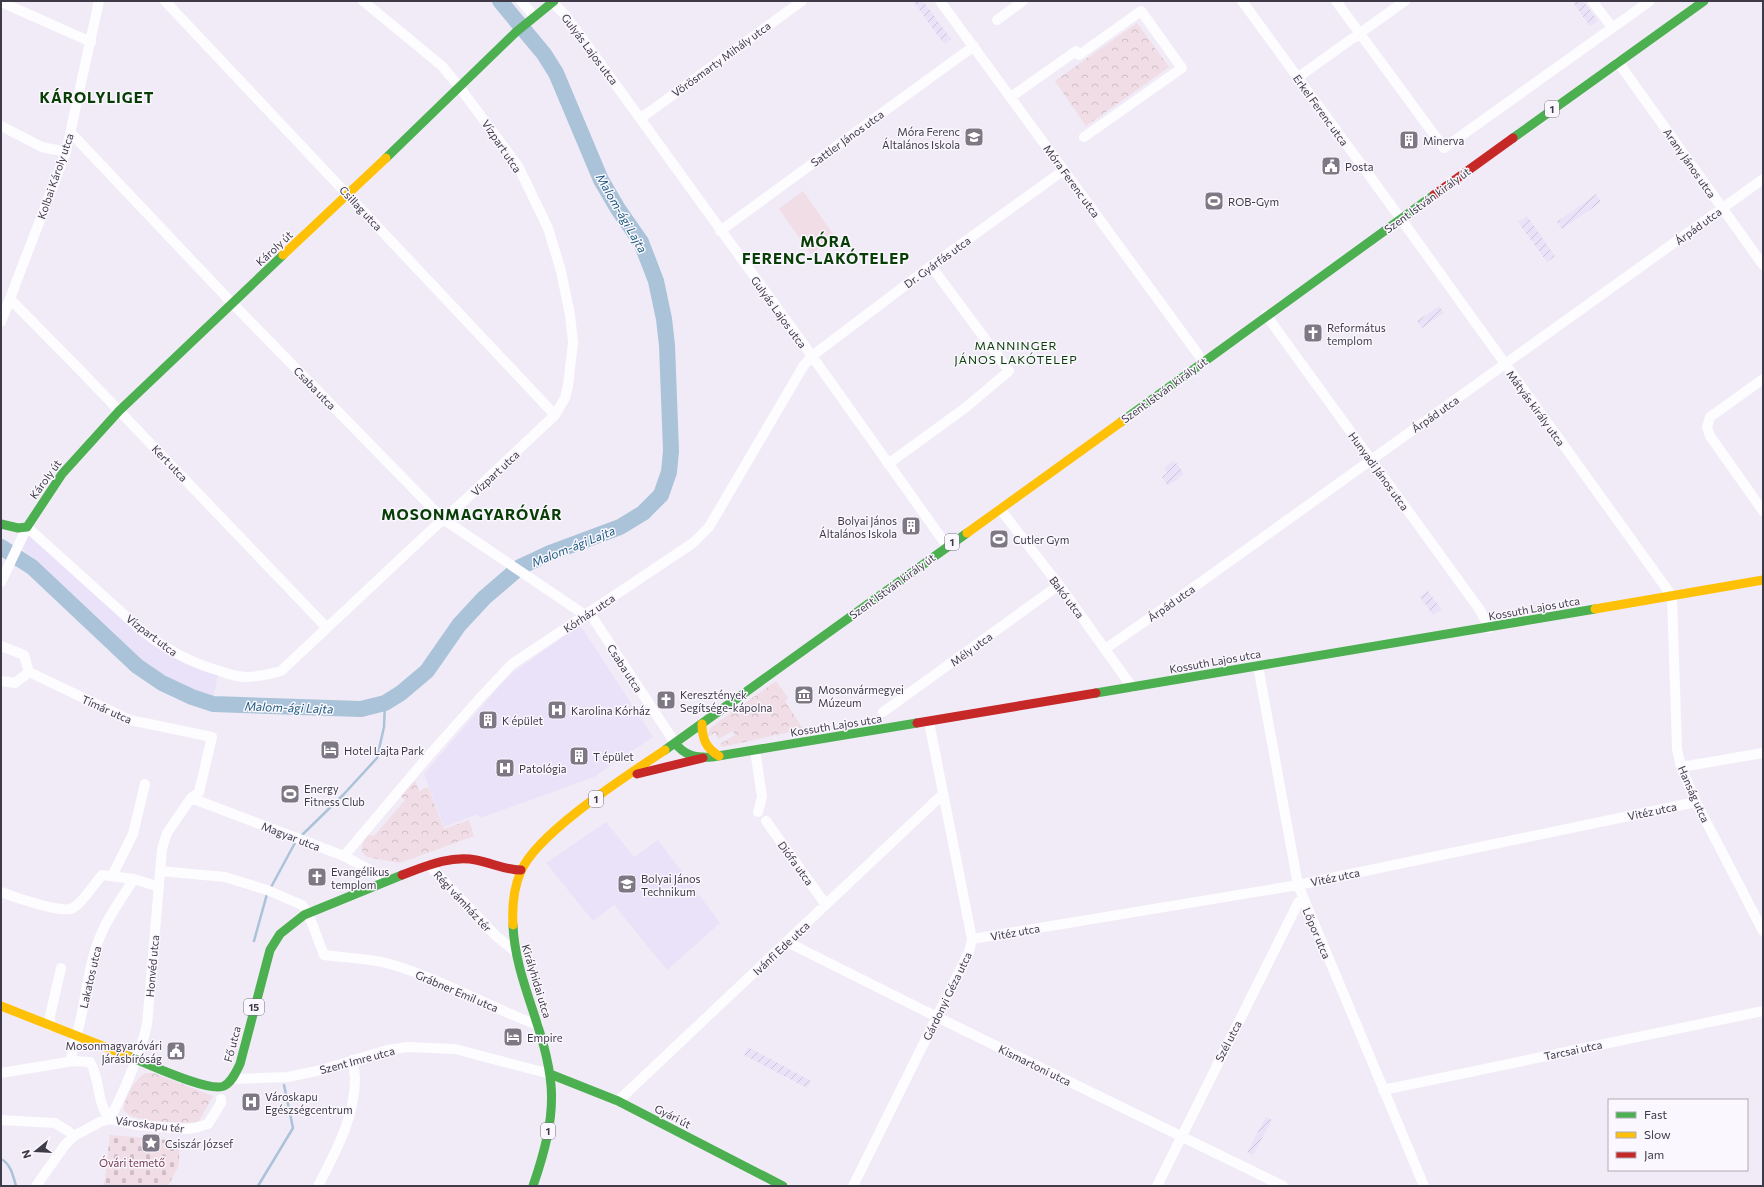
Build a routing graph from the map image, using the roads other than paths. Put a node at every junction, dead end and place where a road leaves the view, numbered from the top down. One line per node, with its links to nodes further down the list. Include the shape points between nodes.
1 (99, 1): 20 (street, Kolbai Károly utca)
2 (165, 1): 33 (street, Csillag utca)
3 (363, 1): 24 (street, Vízpart utca, via 442,66)
4 (521, 1): 16 (street)
5 (802, 1): 26 (street, Vörösmarty Mihály utca)
6 (940, 1): 21 (street, Móra Ferenc utca)
7 (1023, 1): 17 (street)
8 (1242, 1): 23 (street, Erkel Ferenc utca)
9 (1336, 1): 19 (street)
10 (1405, 1): 19 (street)
11 (1592, 1): 18 (street)
12 (1650, 1): 18 (street)
13 (1704, 1): 22 (main road, Szent István király út / 1)
14 (1, 2): 20 (street)
15 (553, 2): 16 (main road, Károly út); 26 (street, Gulyás Lajos utca)
16 (531, 19): 24 (main road, Károly út)
17 (997, 20)
18 (1612, 27): 19 (street, via 1444,148)
19 (1360, 34): 23 (street)
20 (91, 42): 28 (street, Kolbai Károly utca)
21 (974, 46): 25 (street, Móra Ferenc utca); 36 (street, Sattler János utca)
22 (1618, 62): 34 (street, Arany János utca); 35 (main road, Szent István király út / 1)
23 (1297, 78): 35 (street, Erkel Ferenc utca)
24 (460, 88): 33 (main road, Károly út); 48 (street, Vízpart utca, via 518,166 548,228 557,257 573,342 568,386 565,398)
25 (1011, 97): 29 (street, via 1076,50 1079,55 1141,11 1182,68); 31 (street, Móra Ferenc utca)
26 (641, 118): 36 (street, Gulyás Lajos utca)
27 (1, 126): 30 (street, via 42,147)
28 (71, 133): 30 (street, Kolbai Károly utca); 40 (street, Csaba utca)
29 (1084, 137)
30 (66, 152): 39 (street, Kolbai Károly utca)
31 (1064, 170): 38 (street, Dr. Gyárfás utca); 44 (street, Móra Ferenc utca)
32 (1763, 179): 34 (street, Árpád utca)
33 (349, 195): 40 (main road, Károly út); 48 (street, Csillag utca)
34 (1722, 208): 37 (street, Arany János utca); 45 (street, Árpád utca)
35 (1401, 219): 41 (main road, Szent István király út / 1); 45 (street, Mátyás király utca)
36 (720, 231): 43 (street, Gulyás Lajos utca)
37 (1763, 265)
38 (931, 266): 43 (street, Dr. Gyárfás utca); 50 (street, via 1009,371 965,408)
39 (10, 299): 42 (street, Kolbai Károly utca); 47 (street, Kert utca)
40 (232, 303): 47 (main road, Károly út); 53 (street, Csaba utca)
41 (1266, 316): 44 (main road, Szent István király út / 1); 49 (street, Hunyadi János utca)
42 (1, 322)
43 (812, 356): 50 (street, Gulyás Lajos utca); 61 (street, Kórház utca, via 804,365 709,526 693,543)
44 (1203, 361): 51 (main road, Szent István király út / 1)
45 (1505, 365): 49 (street, Árpád utca); 60 (street, Mátyás király utca)
46 (1763, 379): 52 (street, via 1710,417 1707,427 1710,436)
47 (119, 411): 55 (main road, Károly út, via 62,474); 62 (street, Kert utca)
48 (555, 415): 53 (street, Vízpart utca)
49 (1371, 460): 63 (street, Hunyadi János utca, via 1480,610); 65 (street, Árpád utca)
50 (888, 464): 56 (street, Gulyás Lajos utca)
51 (1000, 509): 56 (main road, Szent István király út / 1); 59 (street, Bakó utca)
52 (1763, 511)
53 (443, 519): 61 (street, Csaba utca); 62 (street, Vízpart utca)
54 (1, 524): 55 (main road, via 18,528)
55 (27, 527): 58 (street); 62 (street, Vízpart utca, via 140,630 182,658 201,666 246,677 264,676 281,671)
56 (947, 546): 72 (main road, Szent István király út / 1)
57 (1763, 580): 60 (main road, Kossuth Lajos utca)
58 (1, 582)
59 (1059, 585): 65 (street, Bakó utca); 70 (street, Mély utca)
60 (1672, 596): 63 (main road, Kossuth Lajos utca); 79 (street, Hanság utca, via 1677,749)
61 (587, 614): 74 (street, Csaba utca); 87 (street, Kórház utca, via 512,664 425,760)
62 (327, 628)
63 (1489, 628): 66 (main road, Kossuth Lajos utca)
64 (1, 646): 67 (street, via 24,655)
65 (1105, 649): 69 (street, Bakó utca)
66 (1258, 666): 69 (main road, Kossuth Lajos utca); 94 (street, Lőpor utca)
67 (29, 672): 68 (street, via 15,683); 73 (street, Tímár utca, via 130,720)
68 (1, 681)
69 (1132, 687): 71 (main road, Kossuth Lajos utca)
70 (883, 712)
71 (929, 722): 75 (main road, Kossuth Lajos utca); 82 (street, Gárdonyi Géza utca)
72 (702, 724): 74 (main road, Szent István király út / 1); 77 (main road, via 703,742 712,753)
73 (212, 737): 83 (street, Honvéd utca, via 199,792)
74 (675, 743): 78 (main road, Kossuth Lajos utca, via 681,751); 80 (main road, Szent István király út / 1)
75 (754, 750): 77 (main road, Kossuth Lajos utca); 85 (street, via 762,797)
76 (1763, 753): 79 (street)
77 (719, 756): 78 (main road, Kossuth Lajos utca)
78 (703, 758): 80 (main road)
79 (1681, 767): 84 (street, Hanság utca)
80 (624, 778): 89 (main road, Királyhidai utca / 1, via 549,837)
81 (145, 784): 91 (street, via 133,834)
82 (943, 794): 98 (street, Ivánfi Ede utca); 102 (street, Gárdonyi Géza utca)
83 (191, 798): 87 (street, Magyar utca); 90 (street, Honvéd utca, via 167,833 162,849)
84 (1696, 802): 94 (street, Vitéz utca); 100 (street, Hanság utca)
85 (758, 812)
86 (766, 821): 98 (street, Diófa utca)
87 (344, 856): 93 (street, Magyar utca)
88 (429, 865): 89 (main road, Régi vámház tér / 15, via 462,858 510,870); 93 (main road, Fő utca / 15); 104 (street, Régi vámház tér, via 496,936)
89 (521, 870): 104 (main road, Királyhidai utca / 1, via 512,915)
90 (160, 871): 95 (street, Honvéd utca); 99 (street, via 225,877 302,905)
91 (112, 876): 92 (street); 96 (street, via 102,875 71,909 64,910)
92 (134, 879): 95 (street); 111 (street, Lakatos utca, via 102,930 88,974 80,1023)
93 (388, 880): 99 (main road, Fő utca / 15)
94 (1298, 885): 97 (street, Lőpor utca); 102 (street, Vitéz utca)
95 (159, 887): 112 (street, Honvéd utca, via 147,1025)
96 (1, 892)
97 (1302, 898): 118 (street, Lőpor utca); 124 (street, Szél utca)
98 (826, 905): 103 (street, Ivánfi Ede utca)
99 (308, 913): 109 (street, Grábner Emil utca, via 324,955 390,964 437,980); 117 (main road, Fő utca / 15, via 288,926 270,950)
100 (1761, 921): 101 (street, Hanság utca)
101 (1763, 931)
102 (972, 939): 108 (street, Gárdonyi Géza utca, via 969,952)
103 (787, 942): 108 (street, Kismartoni utca); 120 (street, Ivánfi Ede utca)
104 (515, 951): 109 (main road, Királyhidai utca / 1)
105 (61, 968): 110 (street)
106 (1, 1006): 110 (main road, Fő utca)
107 (1763, 1011): 118 (street, Tarcsai utca)
108 (937, 1017): 124 (street, Kismartoni utca); 129 (street, Gárdonyi Géza utca)
109 (538, 1025): 116 (main road, Királyhidai utca / 1)
110 (50, 1026): 111 (main road, Fő utca)
111 (75, 1035): 112 (main road, Fő utca); 114 (street, via 72,1058)
112 (137, 1059): 117 (main road, Fő utca, via 211,1088 223,1086); 121 (street, Városkapu tér)
113 (352, 1060): 116 (street, Szent Imre utca, via 408,1047 455,1049); 117 (street, Szent Imre utca, via 283,1078); 126 (street, via 355,1078 346,1125)
114 (74, 1061): 115 (street); 121 (street, Városkapu tér, via 90,1062 95,1071 104,1112)
115 (1, 1074)
116 (550, 1074): 120 (main road, Gyári út); 127 (main road, Királyhidai utca / 1, via 550,1119)
117 (234, 1079)
118 (1383, 1090): 132 (street, Lőpor utca)
119 (222, 1099): 121 (street, Városkapu tér, via 208,1124 195,1128 137,1124)
120 (618, 1101): 128 (main road, Gyári út)
121 (110, 1119): 123 (street, Városkapu tér)
122 (1, 1120): 123 (street, via 55,1123)
123 (74, 1136): 125 (street, Városkapu tér)
124 (1180, 1136): 130 (street, Szél utca); 131 (street, Kismartoni utca)
125 (36, 1186)
126 (318, 1186)
127 (533, 1186)
128 (783, 1186)
129 (853, 1186)
130 (1157, 1186)
131 (1283, 1186)
132 (1424, 1186)

